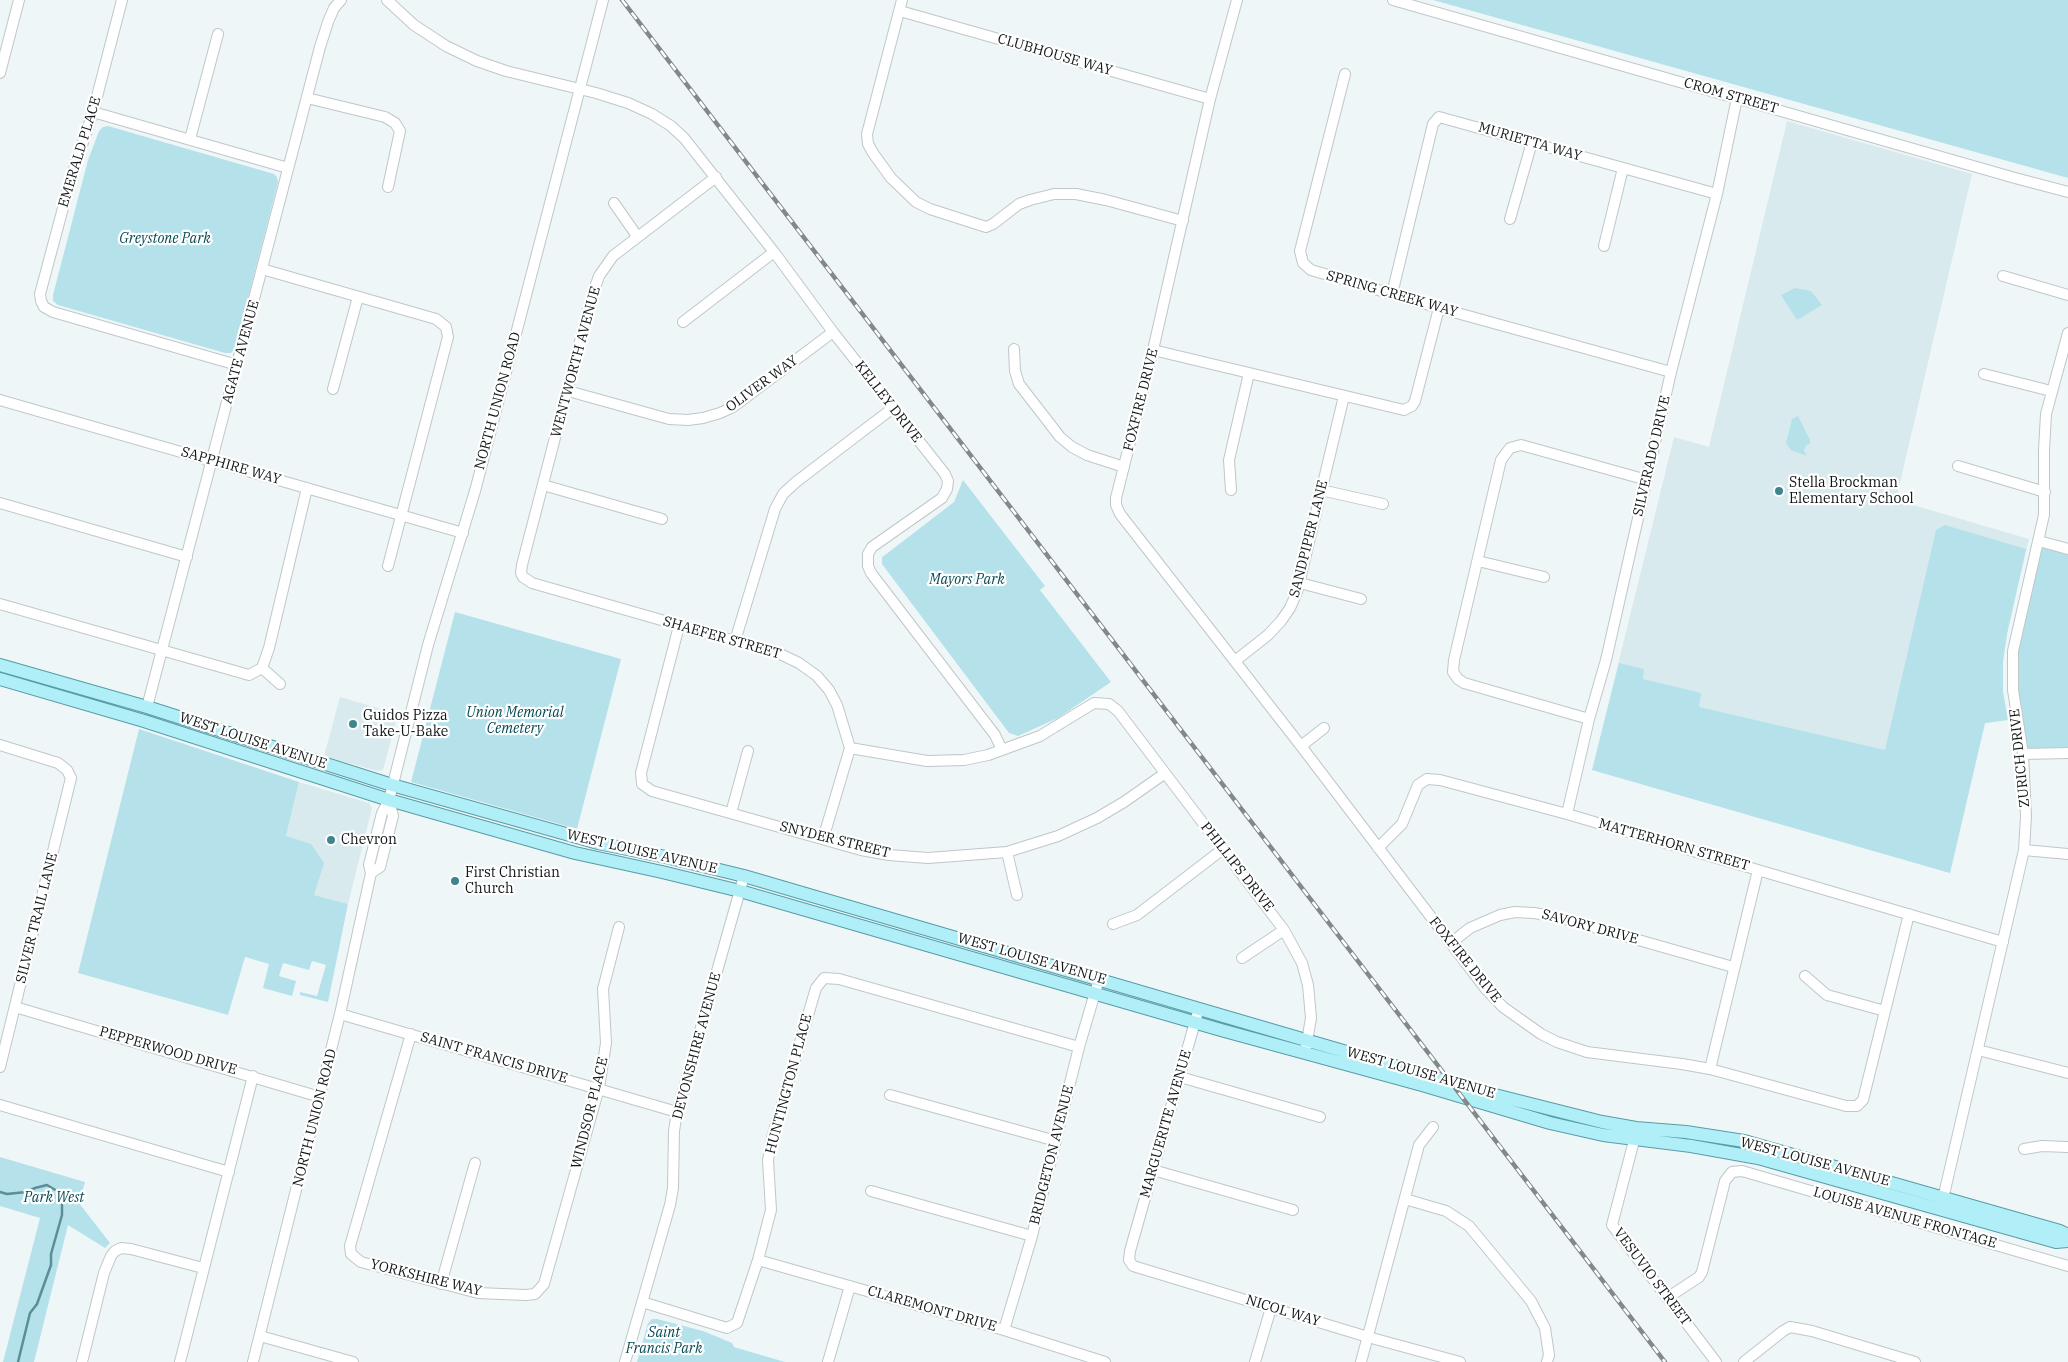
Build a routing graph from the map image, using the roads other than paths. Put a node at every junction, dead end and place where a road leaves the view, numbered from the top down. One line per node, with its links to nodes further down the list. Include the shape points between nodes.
1 (19, 0): 11 (street)
2 (122, 0): 17 (street, EMERALD PLACE)
3 (341, 0): 14 (street, AGATE AVENUE, via 328,22)
4 (387, 0): 13 (street, KELLEY DRIVE, via 422,30 477,61)
5 (603, 0): 13 (street, NORTH UNION ROAD)
6 (902, 0): 9 (street)
7 (1237, 0): 16 (street, FOXFIRE DRIVE)
8 (1393, 0): 15 (street, CROM STREET)
9 (900, 11): 16 (street, CLUBHOUSE WAY); 28 (street, via 869,123 868,144 904,193 916,202 930,210 986,227 1015,207 1054,194 1076,194 1106,200)
10 (218, 34): 18 (street)
11 (0, 73)
12 (1345, 74): 34 (street, SPRING CREEK WAY, via 1300,252 1303,263 1311,270)
13 (580, 89): 22 (street, KELLEY DRIVE, via 628,103 671,126); 66 (street, NORTH UNION ROAD)
14 (307, 98): 20 (street, AGATE AVENUE); 23 (street, via 385,117 395,123 400,131)
15 (1737, 98): 24 (street, CROM STREET); 25 (street, SILVERADO DRIVE)
16 (1210, 99): 28 (street, FOXFIRE DRIVE)
17 (93, 112): 18 (street); 43 (street, EMERALD PLACE, via 71,178 40,294 42,304 53,312)
18 (190, 139): 20 (street)
19 (1532, 142): 21 (street, MURIETTA WAY); 27 (street); 34 (street, MURIETTA WAY, via 1439,117 1433,124)
20 (288, 168): 32 (street, AGATE AVENUE)
21 (1623, 168): 25 (street, MURIETTA WAY); 30 (street)
22 (716, 177): 29 (street, WENTWORTH AVENUE); 31 (street, KELLEY DRIVE)
23 (388, 187)
24 (2068, 192)
25 (1717, 194): 44 (street, SILVERADO DRIVE)
26 (614, 203): 29 (street)
27 (1510, 219)
28 (1183, 221): 42 (street, FOXFIRE DRIVE)
29 (638, 236): 48 (street, WENTWORTH AVENUE, via 613,256 599,276)
30 (1604, 246)
31 (774, 252): 38 (street); 39 (street, KELLEY DRIVE)
32 (262, 269): 36 (street); 43 (street, AGATE AVENUE)
33 (2002, 276): 35 (street)
34 (1392, 294): 37 (street, SPRING CREEK WAY)
35 (2068, 295)
36 (358, 297): 47 (street); 64 (street, via 436,319 446,327 448,337)
37 (1439, 308): 44 (street, SPRING CREEK WAY); 50 (street, via 1412,406 1404,410)
38 (683, 322)
39 (833, 332): 48 (street, OLIVER WAY, via 733,407 703,418 669,419); 52 (street, KELLEY DRIVE)
40 (2068, 333): 49 (street, ZURICH DRIVE)
41 (1014, 349): 55 (street, via 1015,371 1020,384 1060,436 1086,455)
42 (1153, 350): 45 (street); 55 (street, FOXFIRE DRIVE)
43 (237, 365): 53 (street, AGATE AVENUE)
44 (1671, 372): 56 (street, SILVERADO DRIVE)
45 (1249, 373): 50 (street); 59 (street, via 1229,460)
46 (1984, 374): 49 (street)
47 (333, 389)
48 (568, 390): 57 (street, WENTWORTH AVENUE)
49 (2052, 391): 61 (street, ZURICH DRIVE, via 2046,414)
50 (1344, 396): 60 (street, SANDPIPER LANE)
51 (0, 400): 53 (street, SAPPHIRE WAY)
52 (893, 408): 78 (street, via 783,494 774,509); 91 (street, KELLEY DRIVE, via 945,474 947,489 942,498 872,547 868,566 994,734)
53 (212, 460): 58 (street, SAPPHIRE WAY); 69 (street, AGATE AVENUE)
54 (1958, 466): 61 (street)
55 (1124, 467): 80 (street, FOXFIRE DRIVE, via 1116,498 1120,514)
56 (1646, 480): 70 (street, via 1521,445 1510,448 1501,460); 86 (street, SILVERADO DRIVE, via 1606,660)
57 (543, 484): 65 (street); 74 (street, WENTWORTH AVENUE, via 521,573 532,583)
58 (307, 488): 64 (street, SAPPHIRE WAY); 82 (street)
59 (1231, 490)
60 (1321, 490): 63 (street); 73 (street, SANDPIPER LANE)
61 (2045, 492): 67 (street, ZURICH DRIVE)
62 (0, 502): 69 (street)
63 (1383, 504)
64 (401, 516): 66 (street, SAPPHIRE WAY); 71 (street)
65 (662, 519)
66 (463, 533): 96 (street, NORTH UNION ROAD, via 428,645)
67 (2039, 541): 68 (street); 94 (street, ZURICH DRIVE, via 2013,651 2013,690)
68 (2068, 549)
69 (187, 556): 79 (street, AGATE AVENUE)
70 (1478, 561): 72 (street); 86 (street, via 1453,672 1464,684)
71 (388, 566)
72 (1544, 577)
73 (1300, 583): 75 (street); 80 (street, SANDPIPER LANE, via 1281,621)
74 (541, 585): 77 (street, SHAEFER STREET)
75 (1361, 599)
76 (0, 604): 79 (street)
77 (679, 626): 78 (street, SHAEFER STREET); 98 (street, SNYDER STREET, via 641,773 642,784 652,791)
78 (735, 641): 90 (street, SHAEFER STREET, via 780,654 817,676 837,705)
79 (163, 651): 82 (street, via 249,675); 85 (street, AGATE AVENUE)
80 (1236, 661): 89 (street, FOXFIRE DRIVE)
81 (0, 665): 85 (main road, WEST LOUISE AVENUE)
82 (262, 668): 84 (street)
83 (0, 679): 97 (main road, WEST LOUISE AVENUE, via 144,720)
84 (280, 684)
85 (147, 707): 96 (main road, WEST LOUISE AVENUE)
86 (1589, 719): 99 (street, SILVERADO DRIVE)
87 (1324, 728): 89 (street)
88 (0, 745): 121 (street, SILVER TRAIL LANE, via 52,761 67,770 71,778)
89 (1302, 746): 101 (street, FOXFIRE DRIVE)
90 (850, 748): 91 (street, via 927,761 964,760); 100 (street)
91 (1002, 750): 95 (street, PHILLIPS DRIVE, via 1040,736 1087,706 1100,702 1118,711)
92 (748, 752): 98 (street)
93 (2068, 753): 94 (street)
94 (2022, 754): 103 (street, ZURICH DRIVE, via 2026,816)
95 (1164, 774): 102 (street, PHILLIPS DRIVE); 104 (street, SNYDER STREET, via 1097,818 1058,836)
96 (392, 785): 97 (street, NORTH UNION ROAD); 107 (main road, WEST LOUISE AVENUE, via 598,843)
97 (389, 800): 108 (main road, WEST LOUISE AVENUE, via 575,853); 124 (street, NORTH UNION ROAD, via 382,812 369,865 371,874)
98 (731, 813): 100 (street, SNYDER STREET)
99 (1567, 814): 101 (street, MATTERHORN STREET, via 1427,779 1418,785 1402,824); 106 (street, MATTERHORN STREET)
100 (823, 839): 104 (street, SNYDER STREET, via 898,856 952,857)
101 (1378, 848): 115 (street, FOXFIRE DRIVE)
102 (1223, 849): 111 (street, via 1137,915); 113 (street, PHILLIPS DRIVE)
103 (2024, 850): 105 (street); 114 (street, ZURICH DRIVE)
104 (1007, 852): 109 (street)
105 (2068, 854)
106 (1758, 870): 110 (street, MATTERHORN STREET); 117 (street)
107 (744, 876): 108 (street, DEVONSHIRE AVENUE); 119 (main road, WEST LOUISE AVENUE)
108 (740, 891): 120 (main road, WEST LOUISE AVENUE); 139 (street, DEVONSHIRE AVENUE)
109 (1017, 895)
110 (1909, 914): 114 (street, MATTERHORN STREET); 123 (street)
111 (1113, 924)
112 (618, 927): 135 (street, WINDSOR PLACE, via 603,989 606,1043)
113 (1284, 930): 116 (street); 127 (street, PHILLIPS DRIVE, via 1302,963 1308,985 1311,1018)
114 (2003, 942): 129 (street, ZURICH DRIVE)
115 (1452, 943): 117 (street, SAVORY DRIVE, via 1470,928 1500,914 1534,913); 131 (street, FOXFIRE DRIVE, via 1503,1007 1557,1042 1587,1052)
116 (1242, 958)
117 (1733, 967): 131 (street)
118 (1805, 976): 123 (street, via 1827,995)
119 (1099, 978): 120 (street, BRIDGETON AVENUE); 122 (main road, WEST LOUISE AVENUE)
120 (1095, 994): 125 (main road, WEST LOUISE AVENUE); 128 (street, BRIDGETON AVENUE)
121 (15, 1007): 130 (street, SILVER TRAIL LANE); 133 (street, PEPPERWOOD DRIVE)
122 (1199, 1008): 125 (street, MARGUERITE AVENUE); 127 (main road, WEST LOUISE AVENUE)
123 (1885, 1011): 131 (street, FOXFIRE DRIVE, via 1863,1100 1857,1106 1846,1106)
124 (340, 1014): 126 (street, SAINT FRANCIS DRIVE); 137 (street, NORTH UNION ROAD)
125 (1195, 1022): 127 (main road, WEST LOUISE AVENUE); 134 (street, MARGUERITE AVENUE)
126 (411, 1034): 135 (street, SAINT FRANCIS DRIVE); 162 (street, YORKSHIRE WAY, via 350,1246 353,1257 361,1262)
127 (1306, 1046): 142 (main road, WEST LOUISE AVENUE)
128 (1079, 1048): 143 (street, BRIDGETON AVENUE); 159 (street, HUNTINGTON PLACE, via 863,986 828,977 821,980 772,1138 768,1160 771,1210)
129 (1978, 1050): 132 (street); 152 (street, ZURICH DRIVE)
130 (0, 1067)
131 (1710, 1069)
132 (2068, 1072)
133 (253, 1076): 137 (street, PEPPERWOOD DRIVE); 148 (street)
134 (1180, 1077): 140 (street); 147 (street, MARGUERITE AVENUE)
135 (599, 1088): 139 (street, SAINT FRANCIS DRIVE); 164 (street, WINDSOR PLACE, via 544,1284)
136 (890, 1095): 143 (street)
137 (320, 1097): 169 (street, NORTH UNION ROAD)
138 (0, 1105): 148 (street)
139 (677, 1112): 166 (street, DEVONSHIRE AVENUE, via 670,1205)
140 (1320, 1117)
141 (1433, 1127): 150 (street, via 1419,1145)
142 (1636, 1134): 151 (main road, WEST LOUISE AVENUE, via 1758,1158); 152 (main road, WEST LOUISE AVENUE, via 1686,1132 1744,1141); 165 (street, VESUVIO STREET, via 1612,1225)
143 (1056, 1141): 156 (street, BRIDGETON AVENUE)
144 (2068, 1147): 145 (street)
145 (2024, 1149)
146 (475, 1163): 162 (street)
147 (1153, 1170): 153 (street); 157 (street, MARGUERITE AVENUE)
148 (229, 1172): 161 (street)
149 (871, 1191): 156 (street)
150 (1405, 1199): 170 (street); 182 (street, via 1446,1211 1469,1226 1531,1301 1545,1328)
151 (1908, 1200): 152 (main road, WEST LOUISE AVENUE); 154 (street)
152 (1942, 1203): 155 (main road, WEST LOUISE AVENUE); 158 (main road, WEST LOUISE AVENUE, via 2056,1242)
153 (1293, 1210)
154 (1903, 1218): 160 (street, LOUISE AVENUE FRONTAGE); 165 (street, LOUISE AVENUE FRONTAGE, via 1742,1171 1732,1172 1724,1181 1702,1272)
155 (2068, 1235)
156 (1032, 1236): 168 (street, BRIDGETON AVENUE)
157 (1133, 1239): 167 (street, NICOL WAY, via 1129,1260 1133,1266)
158 (2068, 1241)
159 (758, 1260): 163 (street, CLAREMONT DRIVE); 166 (street, HUNTINGTON PLACE, via 739,1320 731,1327)
160 (2068, 1266)
161 (203, 1268): 172 (street, via 131,1249 115,1251 104,1273); 173 (street)
162 (441, 1284): 164 (street, YORKSHIRE WAY, via 478,1293)
163 (850, 1286): 168 (street, CLAREMONT DRIVE); 177 (street)
164 (535, 1294)
165 (1667, 1298): 183 (street, VESUVIO STREET)
166 (642, 1302): 176 (street, DEVONSHIRE AVENUE)
167 (1271, 1308): 170 (street, NICOL WAY); 179 (street)
168 (1004, 1330): 178 (street, CLAREMONT DRIVE)
169 (260, 1336): 171 (street); 174 (street, NORTH UNION ROAD)
170 (1368, 1337): 180 (street); 181 (street, NICOL WAY)
171 (328, 1359): 175 (street)
172 (82, 1362)
173 (180, 1362)
174 (253, 1362)
175 (353, 1362)
176 (625, 1362)
177 (828, 1362)
178 (1103, 1362)
179 (1255, 1362)
180 (1361, 1362)
181 (1460, 1362)
182 (1548, 1362)
183 (1716, 1362)
184 (1744, 1362): 185 (street, via 1790,1327)
185 (1915, 1362)

